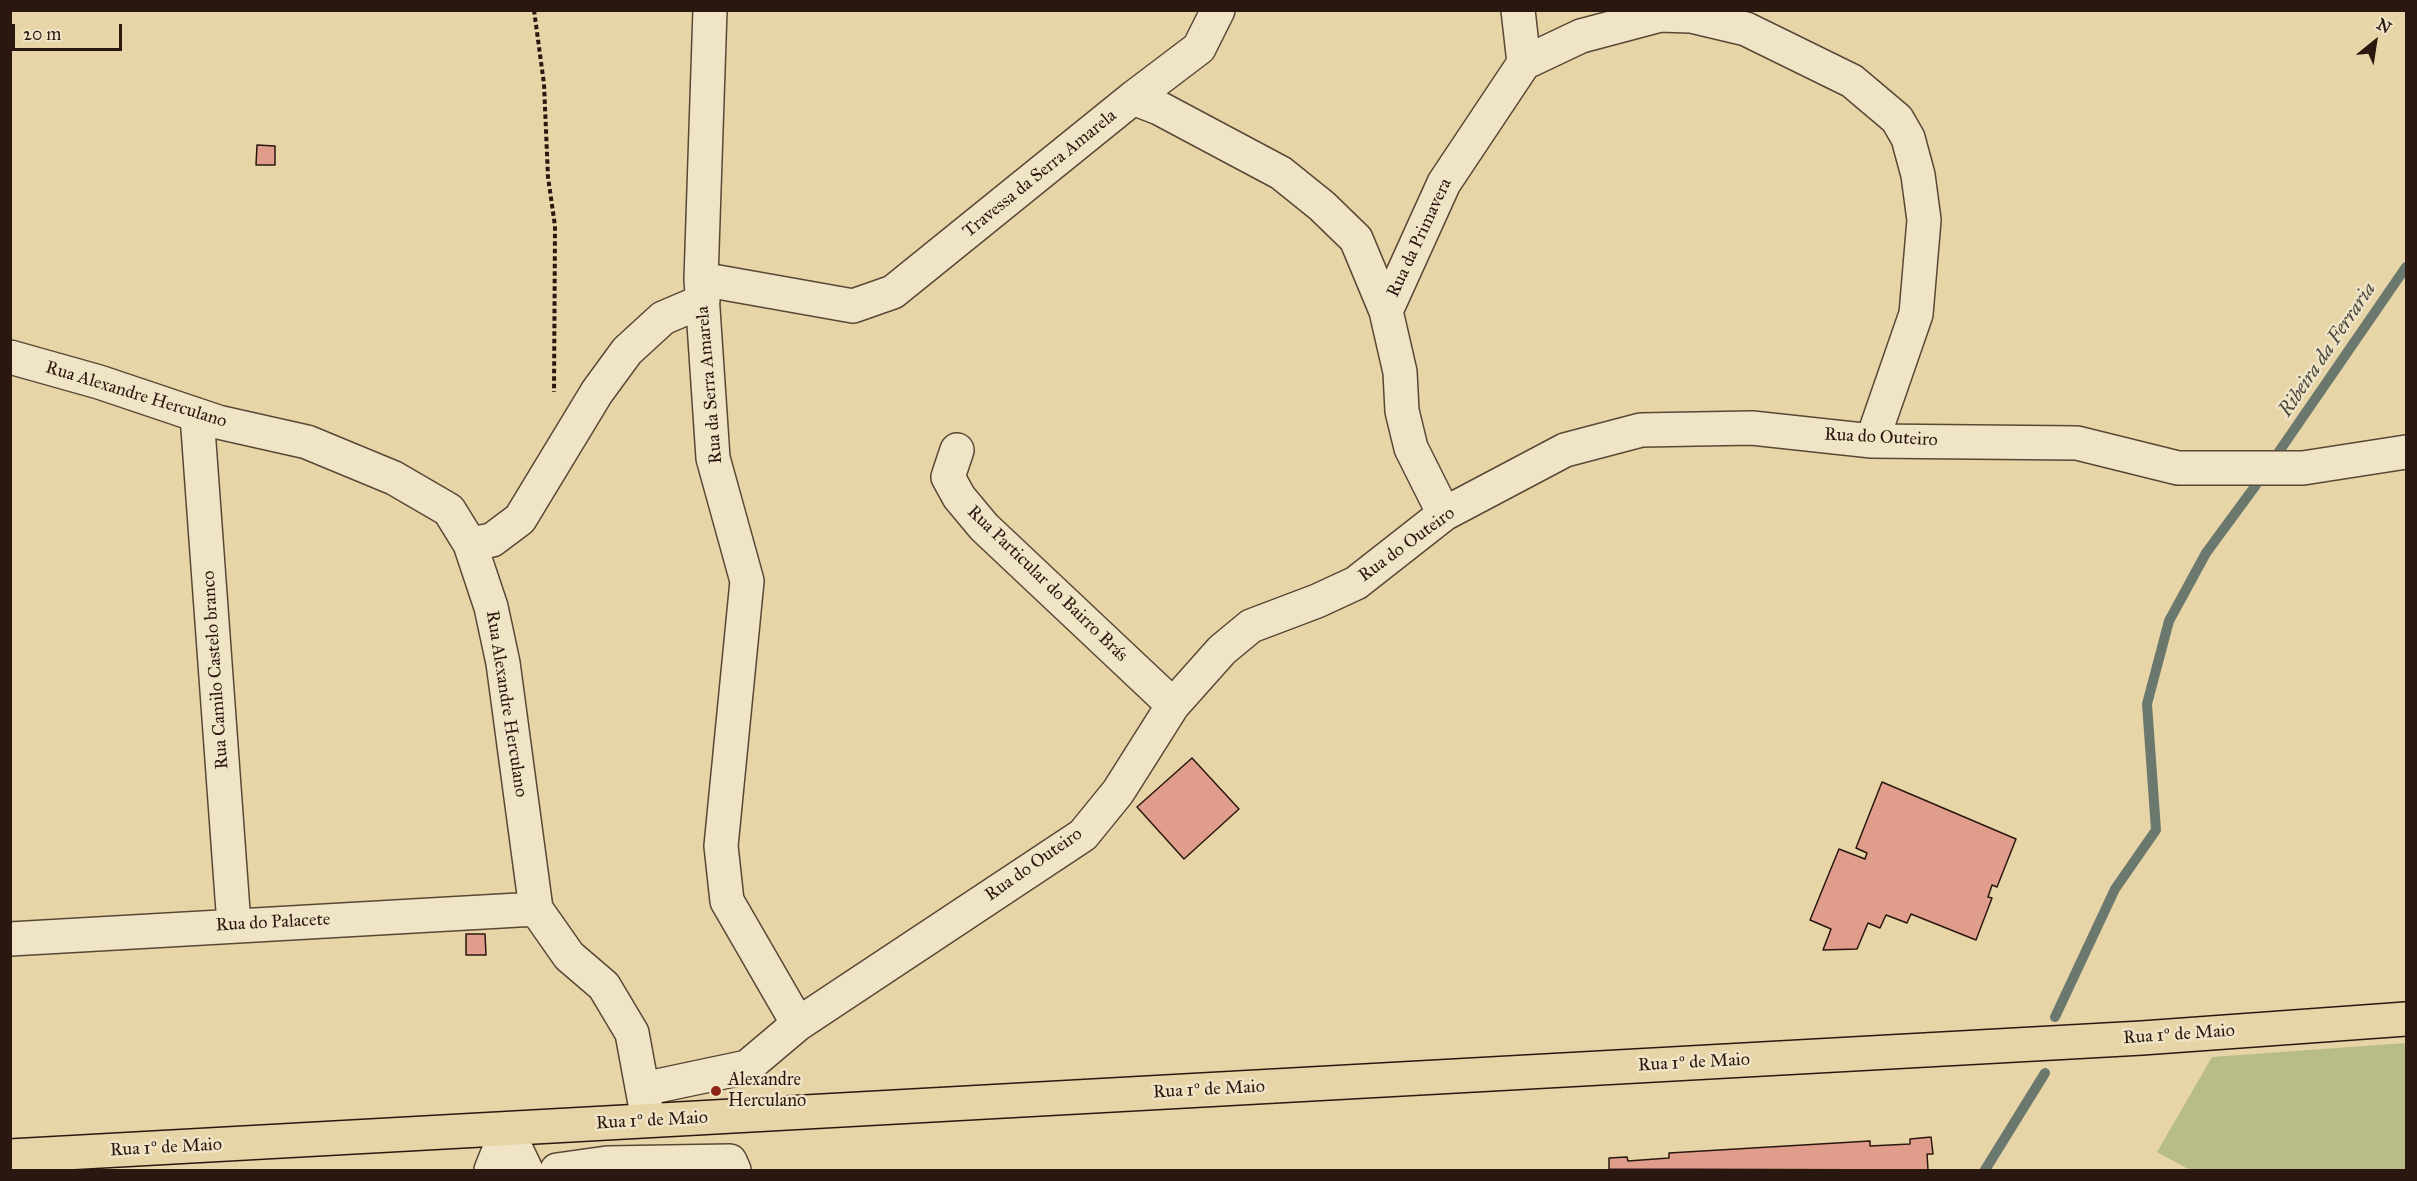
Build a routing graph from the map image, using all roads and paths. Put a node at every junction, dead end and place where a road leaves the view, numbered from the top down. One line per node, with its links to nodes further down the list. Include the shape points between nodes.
1 (534, 10): 12 (path, via 555,226 554,410)
2 (710, 10): 7 (street, Rua da Serra Amarela)
3 (1218, 10): 6 (street, via 1199,48)
4 (1518, 10): 5 (street)
5 (1524, 63): 8 (street, Rua da Primavera, via 1444,183); 11 (street, via 1581,36 1660,15 1691,16 1746,29 1852,81 1897,119 1908,138 1918,175 1924,220 1916,314)
6 (1133, 98): 7 (street, Travessa da Serra Amarela, via 893,292 853,306); 8 (street, Travessa da Serra Amarela, via 1281,173 1356,239)
7 (702, 290): 12 (street, via 627,351); 22 (street, Rua da Serra Amarela, via 713,458 747,581 721,846 728,901)
8 (1386, 311): 15 (street, Rua da Primavera, via 1412,448)
9 (10, 357): 10 (street, Rua Alexandre Herculano)
10 (197, 415): 16 (street, Rua Alexandre Herculano, via 307,442 394,478 449,510); 19 (street, Rua Camilo Castelo branco)
11 (1872, 441): 14 (street, Rua do Outeiro, via 2077,443 2178,468 2303,468); 15 (street, Rua do Outeiro, via 1752,428 1641,430 1565,450)
12 (564, 442): 16 (street, via 520,519 492,540)
13 (957, 450): 17 (street, Rua Particular do Bairro Brás, via 948,477 984,527)
14 (2406, 452)
15 (1444, 514): 17 (street, Rua do Outeiro, via 1356,583 1251,626 1222,650)
16 (470, 544): 18 (street, Rua Alexandre Herculano, via 491,607 503,663)
17 (1173, 705): 22 (street, Rua do Outeiro, via 1118,792 1083,835)
18 (537, 909): 19 (street, Rua do Palacete); 23 (street, Rua Alexandre Herculano, via 569,956 604,986 632,1033)
19 (234, 925): 20 (street, Rua do Palacete)
20 (10, 939)
21 (2406, 1019): 24 (main road, Rua 1º de Maio, via 2131,1039)
22 (798, 1024): 23 (street, Rua do Outeiro, via 747,1067)
23 (643, 1089): 24 (street, Rua Alexandre Herculano)
24 (648, 1121): 25 (main road, Rua 1º de Maio)
25 (507, 1130): 26 (main road, Rua 1º de Maio); 27 (street); 28 (street)
26 (10, 1156)
27 (491, 1170)
28 (526, 1170)
29 (557, 1170): 30 (street, via 607,1163 730,1161)
30 (734, 1170)

